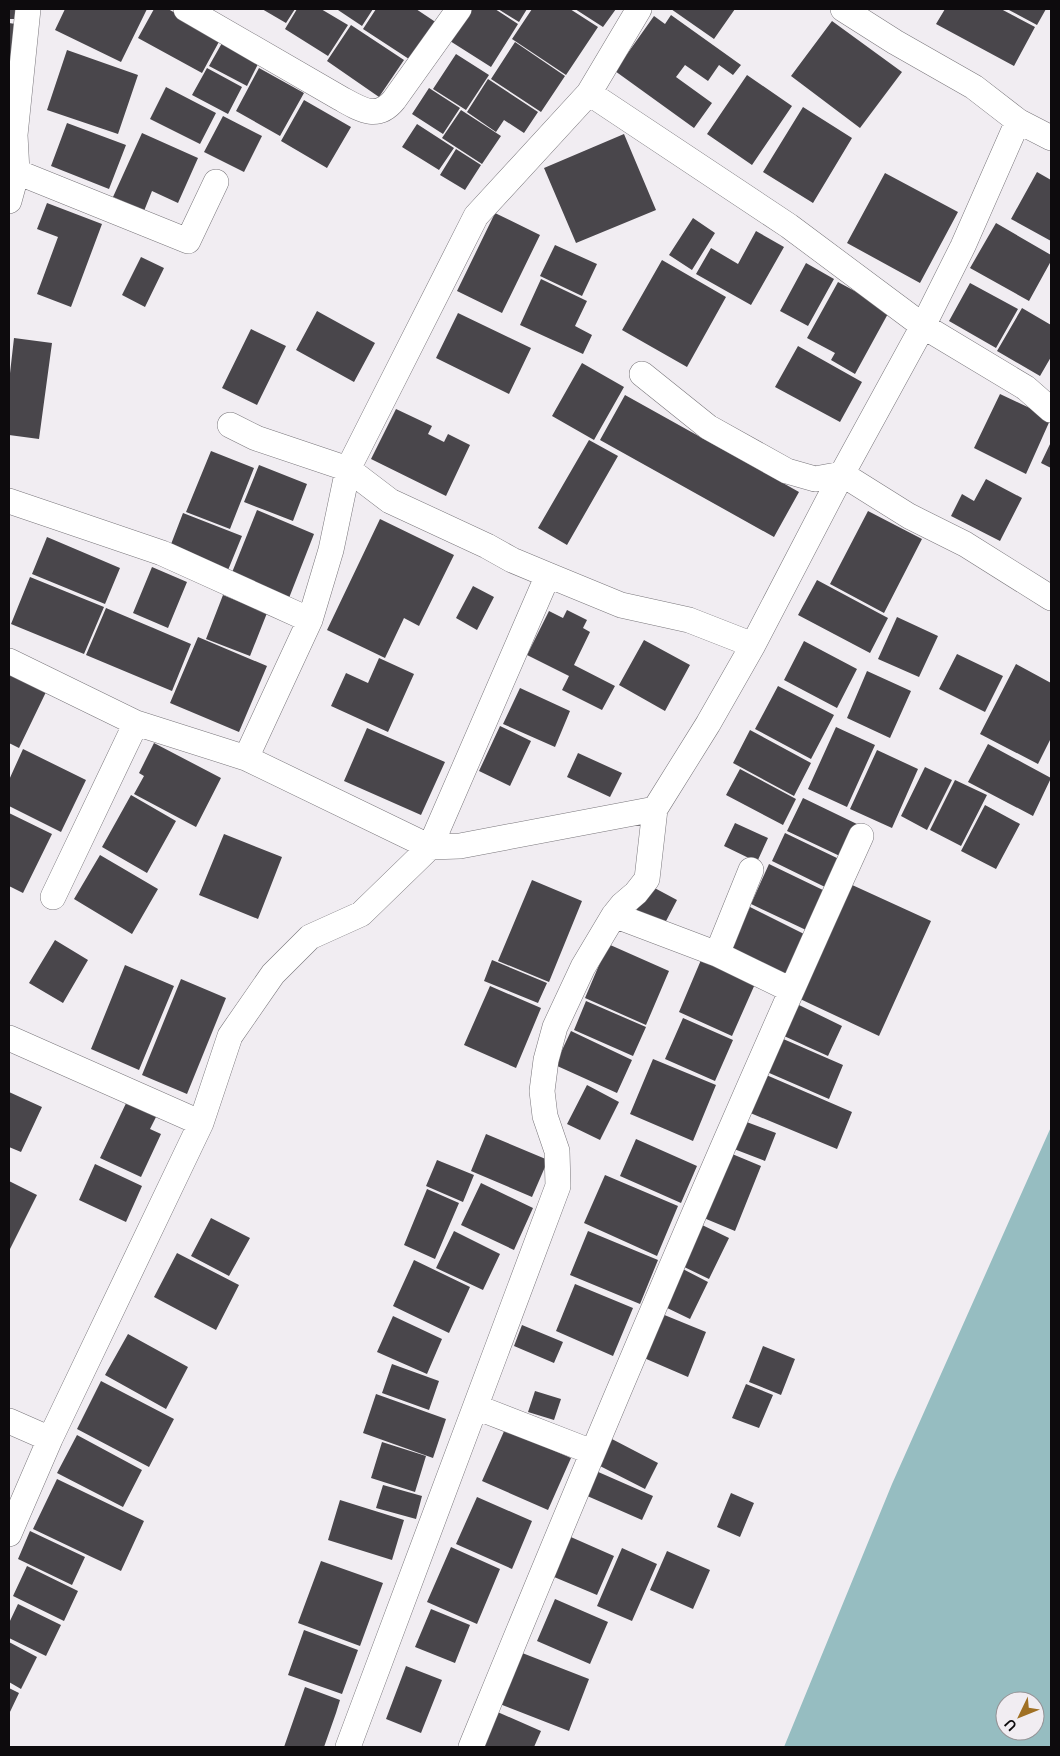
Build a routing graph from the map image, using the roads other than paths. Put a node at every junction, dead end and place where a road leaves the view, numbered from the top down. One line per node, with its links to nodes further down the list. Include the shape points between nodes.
1 (28, 9): 9 (street)
2 (186, 9): 3 (street, via 340,98 373,112 384,110 394,100)
3 (459, 9)
4 (639, 9): 6 (street)
5 (843, 9): 7 (street, via 974,87)
6 (589, 93): 13 (street, via 789,226); 17 (street, via 476,216)
7 (1018, 121): 8 (street); 13 (street, via 963,246)
8 (1051, 138)
9 (12, 145): 10 (street)
10 (17, 172): 11 (street, via 188,241); 12 (street)
11 (216, 182)
12 (9, 201)
13 (923, 326): 15 (street, via 1026,388); 18 (street)
14 (642, 374): 18 (street, via 708,427 787,471 815,479)
15 (1051, 410)
16 (230, 425): 17 (street, via 256,438)
17 (348, 469): 20 (street, via 390,501); 22 (street, via 331,550)
18 (842, 474): 21 (street, via 909,516 965,544); 23 (street)
19 (9, 501): 22 (street, via 162,554)
20 (548, 576): 23 (street, via 621,605 689,620); 29 (street)
21 (1051, 598)
22 (310, 620): 26 (street)
23 (753, 645): 27 (street)
24 (9, 661): 25 (street)
25 (136, 722): 26 (street); 31 (street)
26 (246, 758): 29 (street)
27 (655, 809): 29 (street, via 460,846); 32 (street, via 647,879)
28 (861, 836): 34 (street)
29 (430, 847): 36 (street, via 361,914 310,936 273,974 230,1036)
30 (751, 870): 33 (street)
31 (53, 897)
32 (614, 915): 33 (street); 37 (street, via 583,967 555,1027 542,1091 545,1116 557,1150 558,1186)
33 (717, 954): 34 (street)
34 (791, 990): 40 (street)
35 (9, 1038): 36 (street)
36 (201, 1123): 39 (street)
37 (476, 1407): 40 (street); 42 (street)
38 (9, 1421): 39 (street)
39 (50, 1439): 41 (street)
40 (592, 1452): 43 (street)
41 (9, 1534)
42 (348, 1747)
43 (471, 1747)

